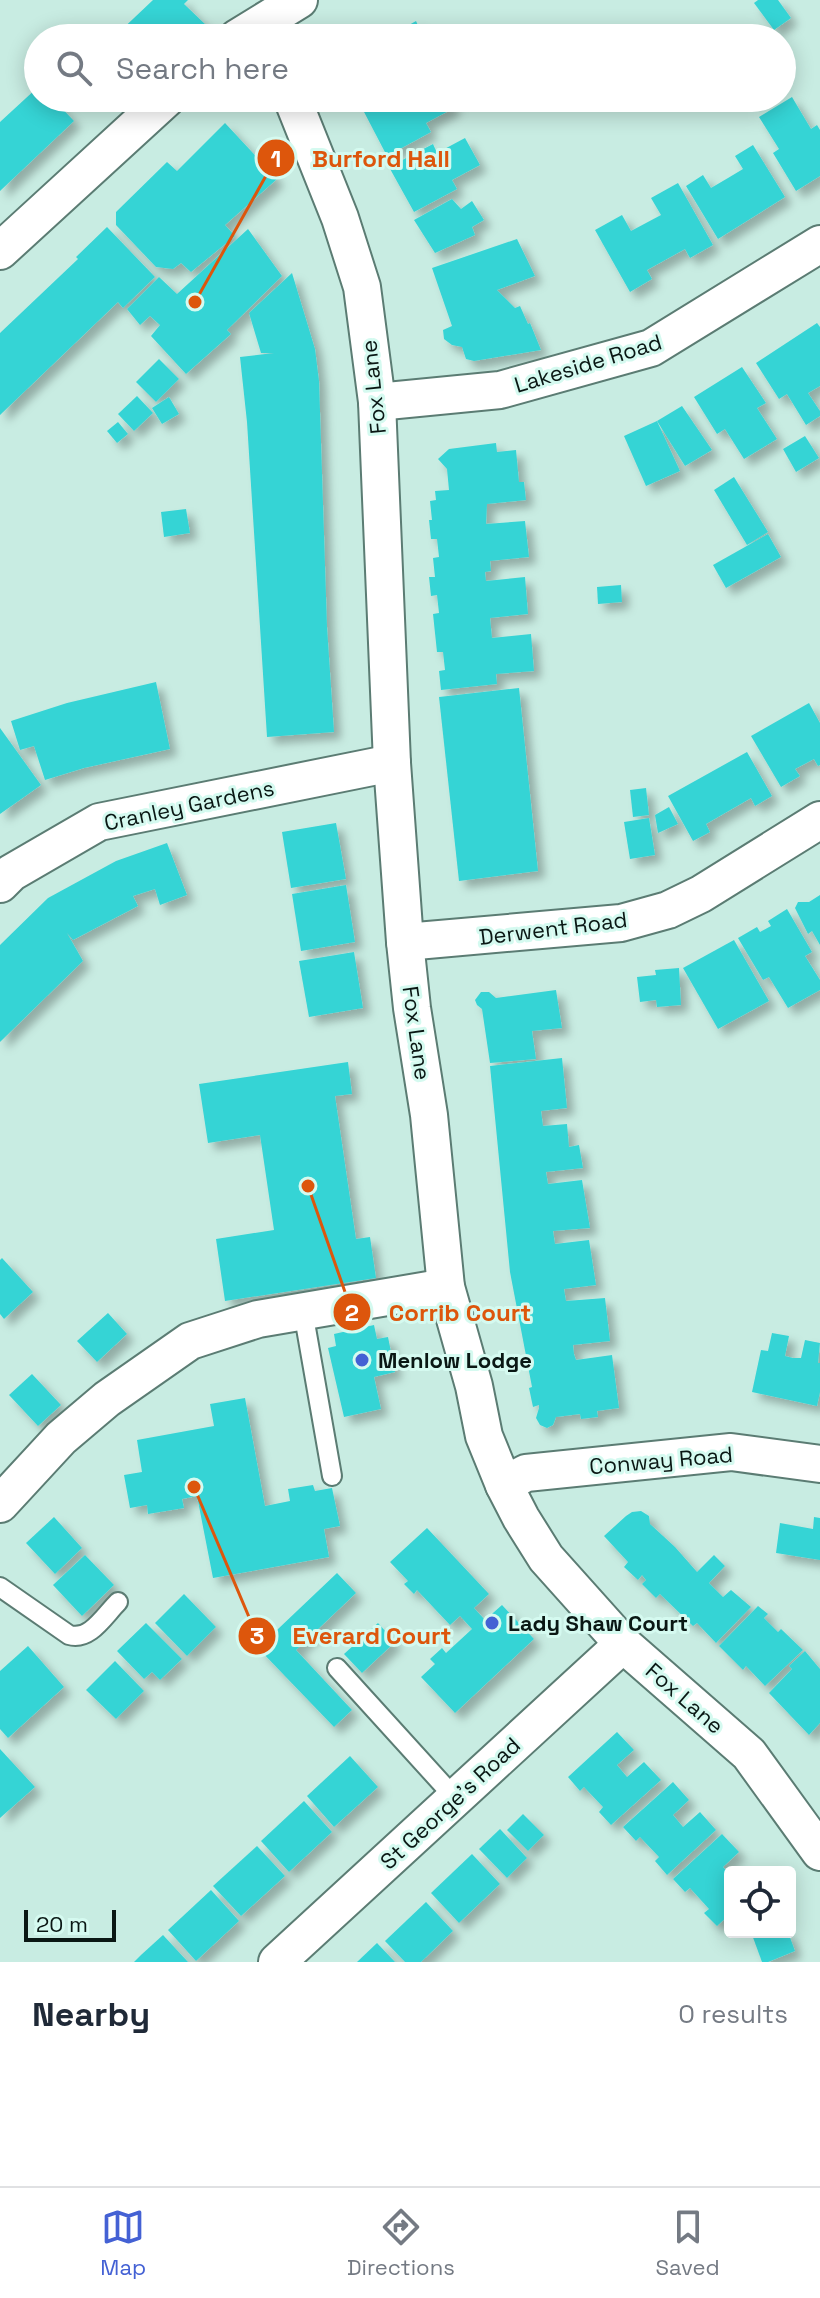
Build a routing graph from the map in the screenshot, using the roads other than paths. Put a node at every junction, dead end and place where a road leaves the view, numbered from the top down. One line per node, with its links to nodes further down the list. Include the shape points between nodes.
1 (299, 0): 2 (street)
2 (256, 24)
3 (152, 112): 6 (street)
4 (298, 112): 7 (street, Fox Lane, via 362,287)
5 (820, 244): 7 (street, Lakeside Road, via 651,348 500,390)
6 (0, 251)
7 (377, 402): 8 (street, Fox Lane)
8 (392, 763): 10 (street, Cranley Gardens, via 99,822); 11 (street, Fox Lane)
9 (820, 820): 11 (street, Derwent Road, via 668,910 621,923)
10 (0, 884)
11 (405, 942): 12 (street, Fox Lane)
12 (446, 1287): 13 (street); 16 (street, Fox Lane, via 484,1436)
13 (303, 1311): 15 (lane); 17 (street, via 190,1341 84,1418)
14 (820, 1464): 16 (street, Conway Road, via 731,1452 526,1473)
15 (332, 1476)
16 (504, 1485): 20 (street, Fox Lane, via 546,1558)
17 (0, 1504)
18 (0, 1587): 19 (lane, via 78,1638)
19 (118, 1602)
20 (623, 1644): 22 (street, St George's Road); 23 (street, Fox Lane, via 749,1754)
21 (337, 1668): 22 (lane)
22 (455, 1798): 24 (street, St George's Road)
23 (820, 1852)
24 (277, 1962)

